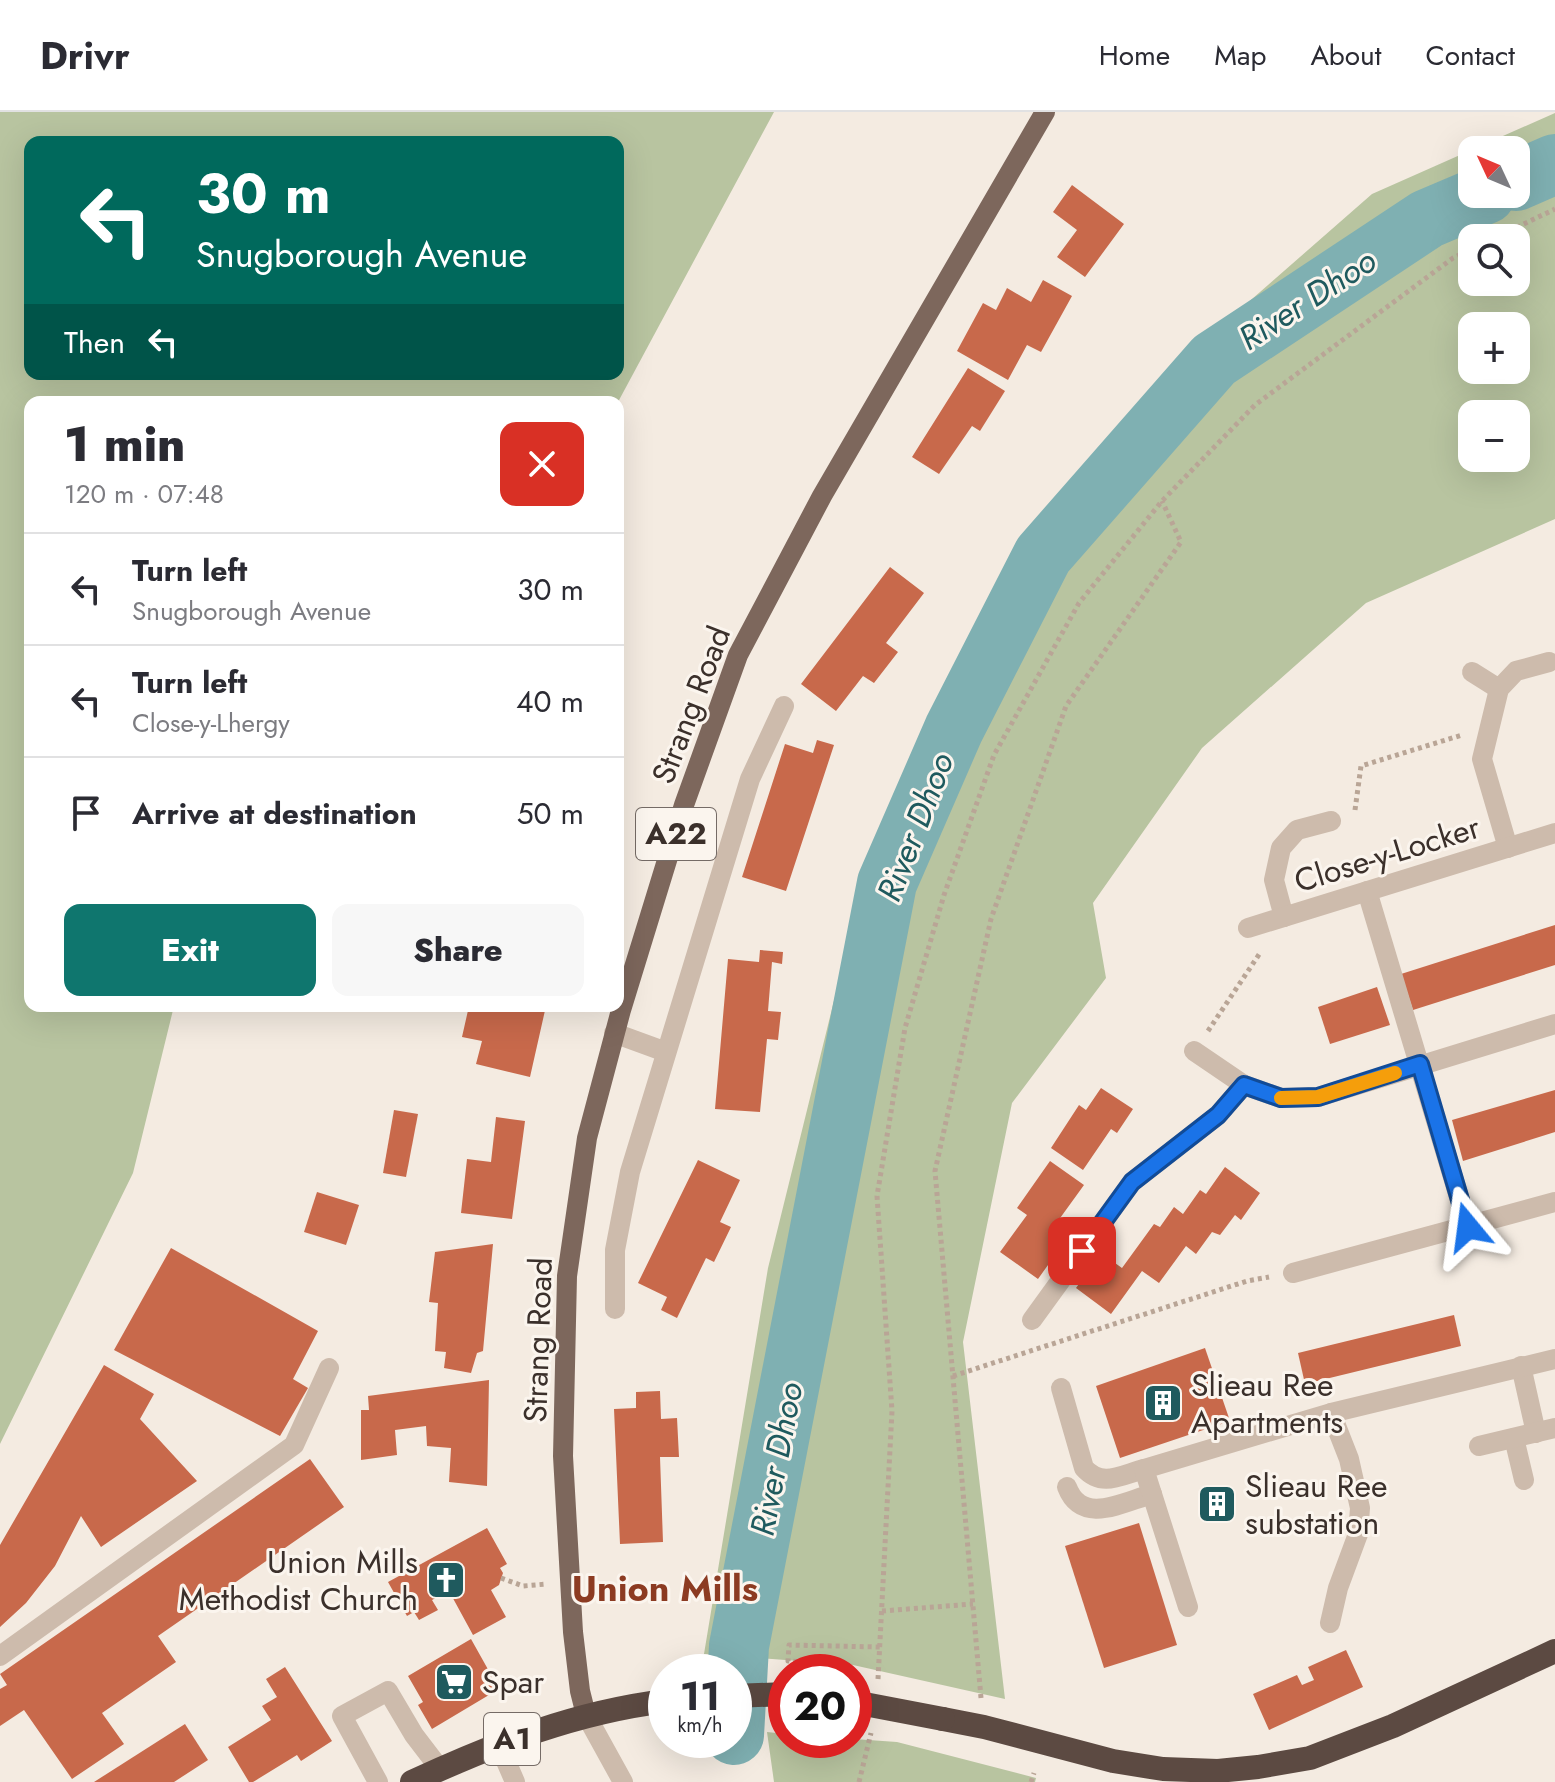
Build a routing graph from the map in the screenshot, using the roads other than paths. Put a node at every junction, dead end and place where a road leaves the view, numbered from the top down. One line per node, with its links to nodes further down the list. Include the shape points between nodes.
1 (1045, 112): 12 (main road, Strang Road / A22, via 822,496 738,655 684,805)
2 (1549, 662): 4 (street, via 1516,671)
3 (1472, 672): 4 (street)
4 (1499, 689): 8 (street, Close-y-Locker, via 1482,759)
5 (784, 706): 17 (street, via 750,779)
6 (1331, 821): 10 (street, Close-y-Locker, via 1297,830 1281,848 1274,880)
7 (1555, 833): 8 (street, Close-y-Locker)
8 (1508, 848): 9 (street, Close-y-Locker)
9 (1367, 891): 10 (street, Close-y-Locker); 18 (street)
10 (1284, 917): 11 (street, Close-y-Locker)
11 (1248, 928)
12 (624, 1000)
13 (620, 1012): 15 (main road, Strang Road / A22)
14 (1555, 1024): 18 (street)
15 (614, 1033): 17 (street); 43 (main road, Strang Road / A22, via 587,1138 567,1276 563,1456 573,1632)
16 (1194, 1051): 19 (street)
17 (666, 1052): 23 (street, via 630,1172 615,1250)
18 (1420, 1064): 19 (street, via 1318,1097 1281,1098); 21 (street)
19 (1244, 1085): 24 (street, via 1218,1115 1132,1182)
20 (1555, 1202): 21 (street)
21 (1468, 1227): 22 (street)
22 (1293, 1273)
23 (615, 1309)
24 (1032, 1320)
25 (1555, 1359): 26 (street)
26 (1521, 1366): 29 (street); 30 (street)
27 (329, 1368): 40 (street, via 294,1445)
28 (1061, 1388): 33 (street, via 1084,1468 1093,1477 1104,1480)
29 (1331, 1413): 33 (street); 38 (street, via 1360,1508 1358,1534)
30 (1550, 1430): 31 (street)
31 (1514, 1438): 32 (street); 34 (street)
32 (1479, 1446)
33 (1144, 1469): 36 (street)
34 (1524, 1480)
35 (1067, 1487): 36 (street, via 1083,1508 1095,1510)
36 (1152, 1494): 37 (street)
37 (1188, 1607)
38 (1330, 1623)
39 (1555, 1651): 46 (highway, via 1310,1758)
40 (0, 1656)
41 (648, 1703): 43 (highway, A1)
42 (872, 1705): 46 (highway, bridge, via 984,1727)
43 (586, 1715): 44 (highway, A1); 50 (street)
44 (499, 1745): 45 (highway, A1); 49 (street)
45 (440, 1769): 47 (street, via 388,1691 342,1716); 48 (highway, A1)
46 (1163, 1776)
47 (378, 1782)
48 (412, 1782)
49 (515, 1782)
50 (623, 1782)

